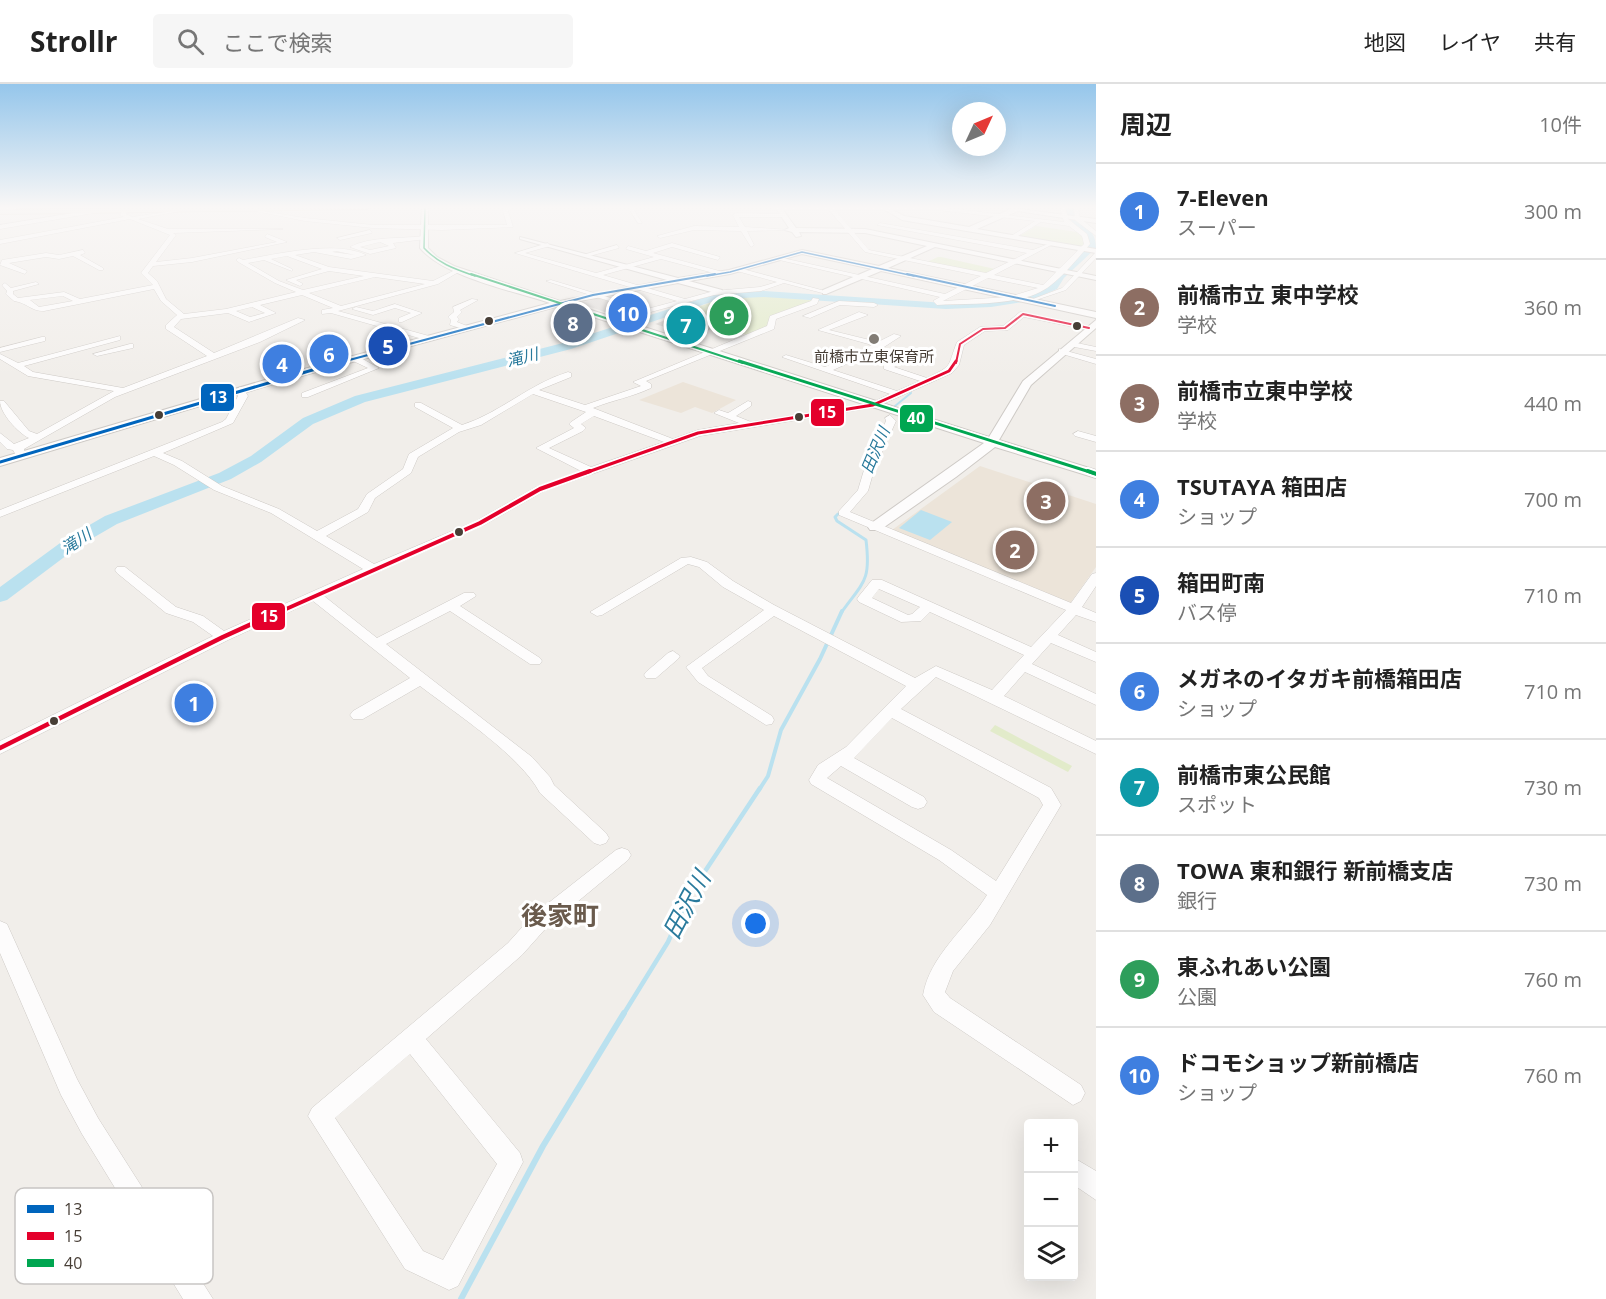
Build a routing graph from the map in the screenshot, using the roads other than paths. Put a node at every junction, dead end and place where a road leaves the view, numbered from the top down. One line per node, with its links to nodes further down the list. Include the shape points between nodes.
1 (4, 264): 31 (street)
2 (93, 264): 24 (street)
3 (150, 264): 53 (street, via 144,274)
4 (245, 264): 36 (street)
5 (277, 264): 28 (street)
6 (312, 264): 21 (street); 25 (street); 28 (street)
7 (445, 264): 29 (street)
8 (554, 264): 37 (street)
9 (618, 264): 22 (street)
10 (635, 264): 22 (street)
11 (681, 264): 39 (street)
12 (764, 264): 30 (street)
13 (796, 264): 40 (street)
14 (856, 264): 26 (street)
15 (891, 264): 26 (street)
16 (929, 264): 38 (street)
17 (1012, 264): 27 (street)
18 (1018, 264): 32 (street)
19 (1070, 264): 32 (street)
20 (1086, 264): 35 (street)
21 (354, 266)
22 (627, 266): 37 (street); 43 (street)
23 (988, 266): 27 (street)
24 (101, 268)
25 (328, 269): 33 (street); 34 (street)
26 (880, 269): 40 (street); 55 (street)
27 (999, 269): 38 (street); 44 (street)
28 (290, 270): 36 (street)
29 (459, 270): 48 (street); 78 (street)
30 (739, 270): 39 (street); 47 (street)
31 (25, 272)
32 (1062, 272): 35 (street); 44 (street)
33 (309, 274): 51 (street); 59 (street, via 289,280)
34 (375, 275): 48 (street); 51 (street)
35 (1076, 275): 41 (street); 76 (street, via 1064,289)
36 (266, 276): 65 (street)
37 (596, 276): 42 (street); 54 (street)
38 (986, 276): 55 (street); 56 (street)
39 (722, 277): 43 (street)
40 (860, 277): 64 (street); 68 (street)
41 (1096, 278)
42 (585, 279)
43 (676, 280): 54 (street); 63 (street)
44 (1053, 280): 56 (street)
45 (549, 281): 52 (street)
46 (574, 282): 52 (street)
47 (783, 282): 60 (street); 64 (street)
48 (436, 283): 70 (street)
49 (732, 283): 60 (street)
50 (36, 284): 58 (street)
51 (339, 285): 57 (street); 59 (street)
52 (564, 285): 67 (street)
53 (157, 286): 77 (street); 90 (street, via 162,298)
54 (634, 287): 61 (street); 67 (street)
55 (966, 287): 68 (street); 69 (street)
56 (1044, 287): 69 (street)
57 (349, 288)
58 (8, 290): 66 (street); 72 (street, via 15,300)
59 (317, 290): 65 (street); 82 (street)
60 (755, 290): 63 (street)
61 (651, 291): 75 (street); 79 (street)
62 (358, 292): 70 (street)
63 (719, 292): 75 (street)
64 (826, 292)
65 (304, 294): 80 (street); 84 (street)
66 (0, 295)
67 (593, 295): 78 (street); 79 (street)
68 (945, 296): 69 (street, via 937,303)
69 (1016, 298): 76 (street)
70 (378, 299): 82 (street)
71 (815, 299): 86 (street)
72 (25, 300): 77 (street, via 64,294); 77 (street, via 42,310)
73 (474, 300): 95 (street, via 456,309 458,312 452,317 453,323)
74 (645, 300): 83 (street)
75 (682, 300): 83 (street)
76 (1030, 301): 88 (street)
77 (80, 302)
78 (559, 302): 95 (street); 104 (street)
79 (618, 302): 83 (street, via 647,311)
80 (254, 305): 85 (street); 85 (street, via 272,313 249,320)
81 (874, 305): 89 (street, via 839,303)
82 (353, 306): 84 (street); 92 (street, via 373,313 395,306 418,313)
83 (666, 306)
84 (340, 308): 97 (street, via 327,312)
85 (229, 310): 90 (street)
86 (789, 312): 89 (street); 104 (street, via 771,319 771,327)
87 (864, 315): 93 (street)
88 (1096, 315)
89 (807, 316): 93 (street)
90 (180, 317): 106 (street, via 169,327)
91 (301, 320): 106 (street)
92 (402, 320)
93 (836, 324): 99 (street, via 822,330)
94 (1093, 326): 101 (street); 115 (street, via 1023,314 1005,328 983,329 960,344 955,365)
95 (465, 328): 97 (street)
96 (897, 336): 99 (street)
97 (426, 338): 108 (street)
98 (42, 339): 103 (street)
99 (881, 345): 113 (street)
100 (82, 346): 100 (street, via 100,356 133,347 114,336); 111 (street)
101 (1067, 348): 102 (street); 110 (street); 134 (street, via 1027,383)
102 (1096, 349)
103 (0, 350)
104 (710, 352): 124 (street); 125 (street, via 638,381 648,386 623,397 612,397)
105 (0, 356): 111 (street)
106 (211, 357): 116 (street)
107 (786, 357): 113 (street)
108 (354, 358): 117 (street); 120 (street, via 375,368)
109 (904, 359): 115 (street, via 887,367)
110 (1096, 362)
111 (14, 365): 112 (street); 116 (street, via 30,374)
112 (0, 367)
113 (825, 370): 119 (street)
114 (568, 375): 118 (street)
115 (929, 381): 119 (street)
116 (123, 390): 131 (street)
117 (240, 390): 135 (street); 136 (street, via 243,396 228,423)
118 (533, 391): 125 (street); 128 (street, via 478,423)
119 (898, 394): 124 (street)
120 (305, 395)
121 (1, 403): 131 (street, via 26,433)
122 (748, 404): 127 (street, via 724,415)
123 (418, 405): 128 (street)
124 (873, 405): 127 (street); 134 (street)
125 (591, 410): 133 (street); 138 (street, via 574,424 581,428 541,448)
126 (890, 418): 141 (street, via 863,491 843,513)
127 (750, 424): 133 (street, via 698,433)
128 (460, 428): 142 (street, via 413,456 410,468 373,494 363,511)
129 (1078, 434): 132 (street)
130 (0, 436): 135 (street)
131 (36, 437): 135 (street)
132 (1096, 439)
133 (673, 442): 138 (street)
134 (992, 443): 139 (street); 141 (street)
135 (19, 452): 137 (street)
136 (155, 453): 140 (street); 142 (street, via 215,487 275,511)
137 (0, 462)
138 (590, 471): 143 (street, via 540,489 480,523)
139 (1096, 474)
140 (0, 514)
141 (875, 527): 151 (street)
142 (317, 536): 143 (street)
143 (373, 568): 146 (street)
144 (121, 570): 154 (street, via 171,610 198,619)
145 (1095, 581): 151 (street)
146 (314, 595): 154 (street); 156 (street)
147 (469, 596): 148 (street)
148 (451, 606): 156 (street); 160 (street)
149 (929, 606): 157 (street)
150 (775, 609): 152 (street, via 688,560); 164 (street); 169 (street, via 693,667 704,680)
151 (1074, 609): 153 (street); 155 (street)
152 (597, 612)
153 (1096, 618)
154 (223, 637): 170 (street)
155 (1049, 637): 157 (street); 159 (street)
156 (376, 644): 163 (street)
157 (1034, 654): 161 (street)
158 (673, 656): 162 (street)
159 (1096, 657)
160 (535, 661)
161 (1023, 666): 165 (street); 166 (street)
162 (651, 675)
163 (420, 679): 168 (street); 174 (street, via 526,761 546,788)
164 (916, 685): 165 (street, via 930,673 939,672); 167 (street)
165 (994, 697): 171 (street)
166 (1096, 700)
167 (891, 711): 172 (street); 176 (street, via 1052,801)
168 (358, 715)
169 (765, 720)
170 (0, 747)
171 (1096, 748)
172 (841, 758): 173 (street); 176 (street, via 825,766 817,780 945,855)
173 (918, 802)
174 (600, 838)
175 (622, 855): 178 (street, via 540,921 515,949)
176 (997, 892): 179 (street, via 971,936 950,958 935,985 934,995 942,1005)
177 (0, 930): 182 (street, via 69,1087)
178 (411, 1038): 178 (street, via 320,1116 414,1260 449,1277 511,1162)
179 (1073, 1093)
180 (1078, 1173): 181 (street)
181 (1096, 1187)
182 (129, 1188)
183 (190, 1284): 184 (street)
184 (199, 1299)

